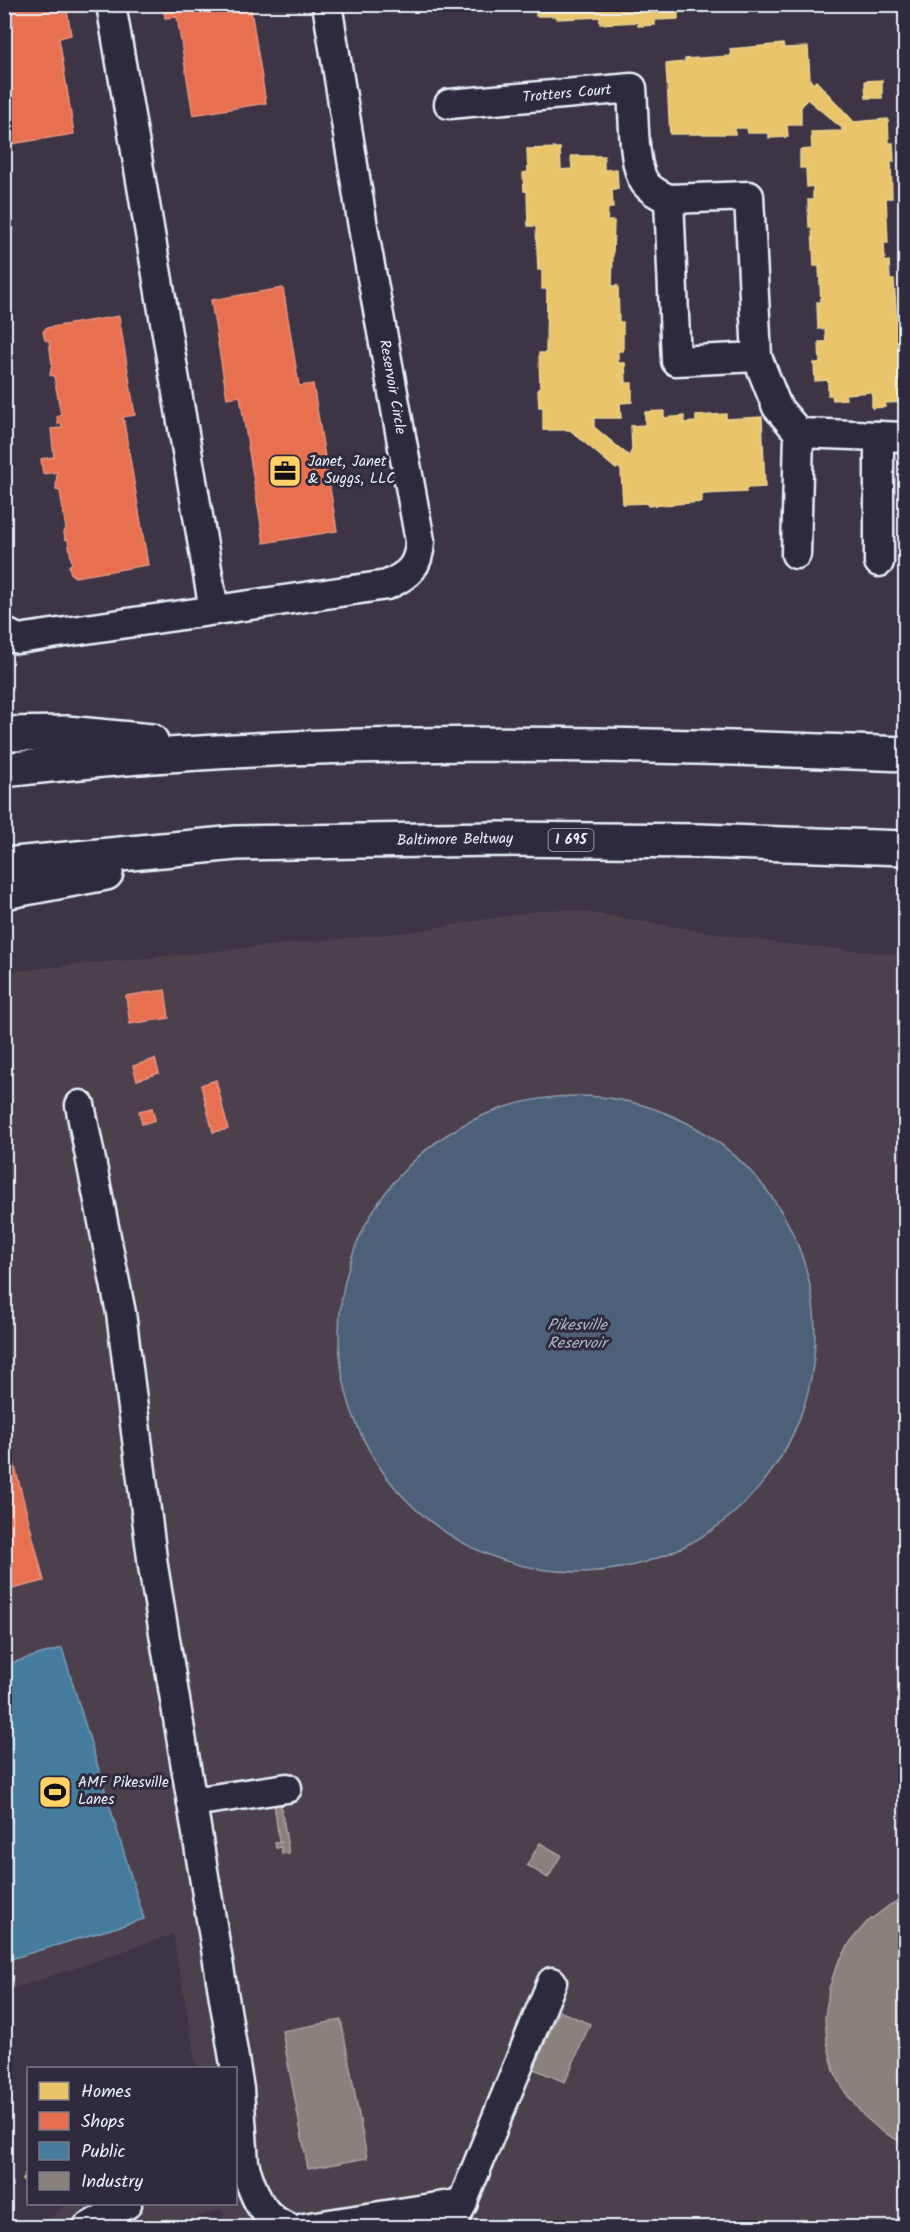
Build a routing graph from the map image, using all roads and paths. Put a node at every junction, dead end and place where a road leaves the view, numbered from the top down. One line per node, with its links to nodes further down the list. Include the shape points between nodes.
1 (111, 4): 10 (street)
2 (327, 4): 10 (street, Reservoir Circle, via 420,556 414,569 387,585)
3 (448, 104): 4 (street, Trotters Court, via 632,88 639,166 644,181 653,192)
4 (669, 199): 5 (street, via 749,196); 5 (street, via 676,361)
5 (757, 357): 6 (street, via 777,407)
6 (799, 433): 7 (street); 8 (street)
7 (892, 437): 9 (street)
8 (796, 554)
9 (879, 562)
10 (214, 610): 11 (street, Reservoir Circle, via 18,639)
11 (4, 632)
12 (4, 734): 13 (highway, via 66,733)
13 (249, 749): 14 (highway, via 514,742); 15 (highway)
14 (906, 754)
15 (4, 770)
16 (236, 843): 17 (highway, Baltimore Beltway / I 695, via 508,839); 18 (highway, Baltimore Beltway / I 695); 19 (highway)
17 (906, 848)
18 (4, 866)
19 (4, 892)
20 (80, 1105): 22 (street, via 121,1313 153,1566)
21 (287, 1788): 22 (street)
22 (192, 1802): 24 (street)
23 (552, 1982): 28 (street)
24 (235, 2067)
25 (237, 2077): 26 (street)
26 (240, 2164): 30 (street, via 264,2212)
27 (125, 2205): 29 (street)
28 (457, 2215): 31 (street)
29 (87, 2228)
30 (290, 2228)
31 (304, 2228)

